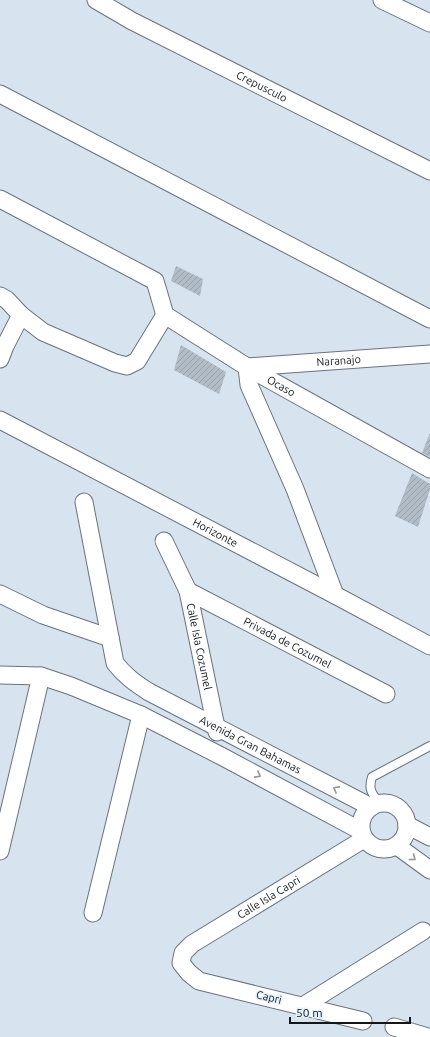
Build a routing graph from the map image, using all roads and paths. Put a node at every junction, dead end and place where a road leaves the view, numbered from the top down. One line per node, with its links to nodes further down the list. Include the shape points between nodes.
1 (96, 0): 5 (street, Crepusculo, via 132,21)
2 (382, 0): 3 (street)
3 (430, 23)
4 (0, 94): 10 (street)
5 (430, 171)
6 (0, 199): 9 (street, via 155,281)
7 (0, 296): 8 (street)
8 (21, 315): 9 (street, via 43,332 127,366 137,361); 12 (street)
9 (165, 315): 13 (street, Ocaso)
10 (430, 319)
11 (430, 354): 13 (street, Naranajo)
12 (0, 359)
13 (247, 367): 15 (street, Ocaso); 20 (street, via 249,385 295,489)
14 (0, 420): 20 (street, Horizonte)
15 (430, 469)
16 (84, 502): 21 (street, Avenida Gran Bahamas)
17 (164, 541): 18 (street, Calle Isla Cozumel)
18 (188, 591): 25 (street, Privada de Cozumel); 27 (street, Calle Isla Cozumel)
19 (0, 594): 21 (street, via 43,615)
20 (335, 595): 22 (street, Horizonte)
21 (110, 638): 27 (street, Avenida Gran Bahamas, via 115,663 131,681)
22 (430, 646)
23 (0, 675): 24 (street)
24 (41, 676): 26 (street); 35 (street)
25 (386, 694)
26 (141, 715): 29 (street); 37 (street)
27 (216, 726): 29 (street, Calle Isla Cozumel); 30 (street, Avenida Gran Bahamas, one-way to 27)
28 (430, 746): 30 (lane, via 372,777 370,789)
29 (223, 757): 32 (street, one-way to 32)
30 (375, 805): 31 (street, via 389,804 398,808 405,816); 32 (street, via 364,813 361,822)
31 (407, 825): 33 (street); 34 (street, via 403,840)
32 (363, 835): 34 (street, via 371,845 379,849); 39 (street, Calle Isla Capri, via 192,944 183,953)
33 (430, 837)
34 (397, 846): 36 (street, one-way to 36)
35 (0, 851)
36 (430, 870)
37 (93, 913)
38 (423, 931): 40 (street)
39 (182, 963): 40 (street, Capri, via 199,981)
40 (304, 1006): 41 (street, Capri)
41 (363, 1021)
42 (394, 1027): 43 (street)
43 (428, 1037)

